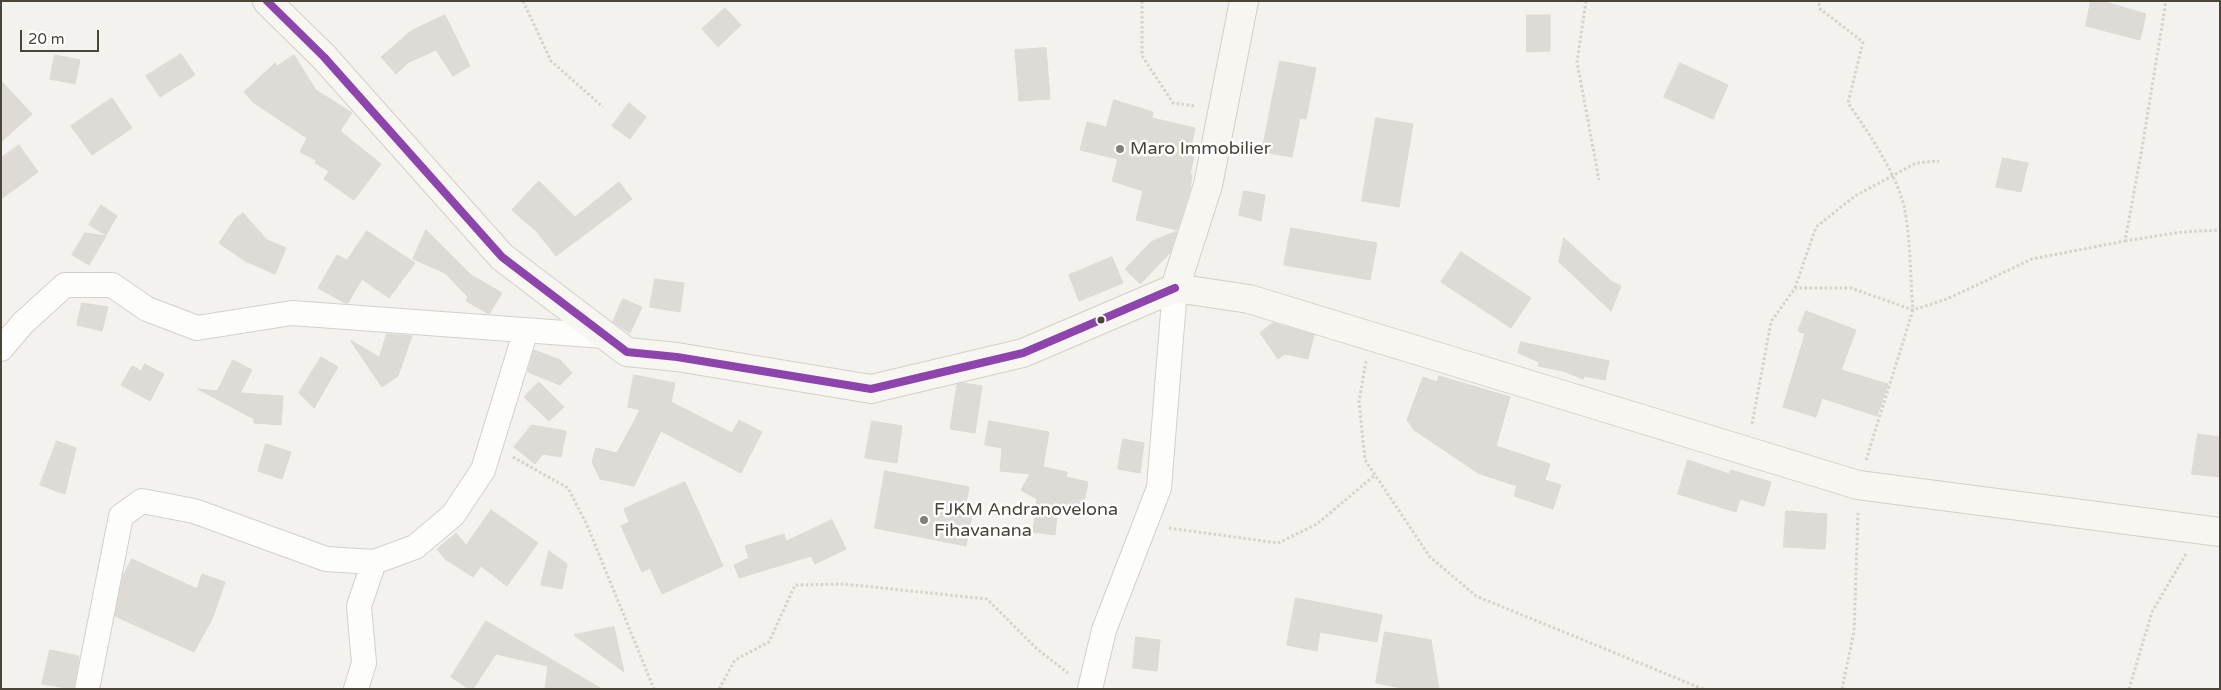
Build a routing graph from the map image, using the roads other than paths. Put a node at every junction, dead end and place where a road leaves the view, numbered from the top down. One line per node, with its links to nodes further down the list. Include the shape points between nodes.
1 (267, 1): 5 (street, via 324,57 502,257)
2 (1244, 1): 3 (street, via 1208,185)
3 (1175, 288): 5 (street, via 1023,353 871,389 677,357 627,352); 7 (street, via 1249,299 1858,485); 9 (street, via 1159,488)
4 (526, 330): 5 (street); 6 (street, via 292,313 197,328 147,309 112,285 65,285 23,323); 8 (street, via 483,470 453,515 415,547)
5 (605, 336)
6 (1, 349)
7 (2210, 531)
8 (374, 562): 10 (street, via 326,559 194,511 142,501 121,516); 11 (street, via 359,606 364,664)
9 (1081, 683)
10 (87, 689)
11 (356, 689)

